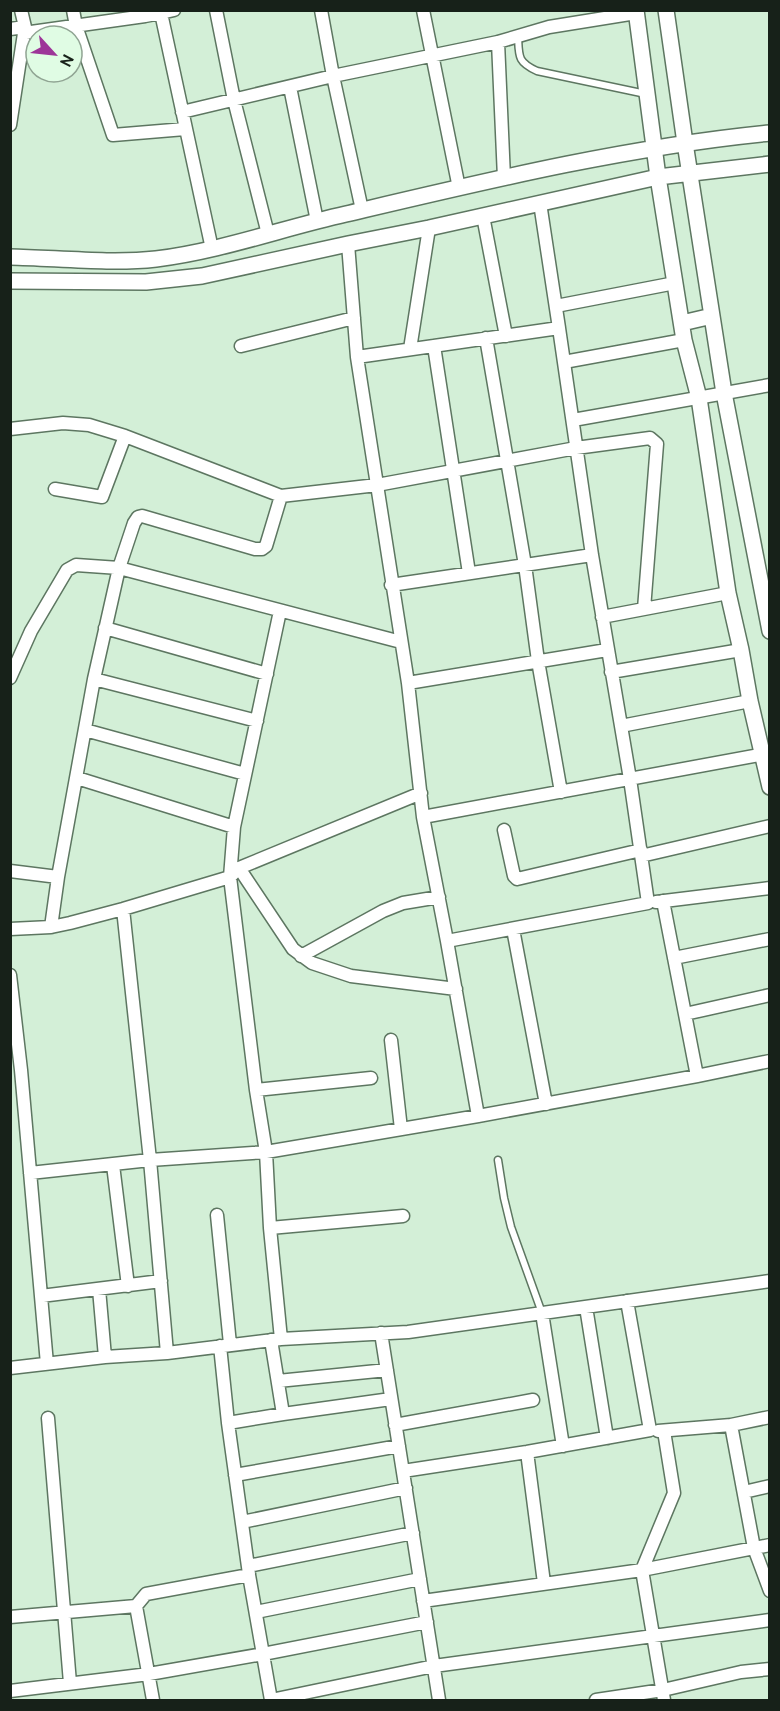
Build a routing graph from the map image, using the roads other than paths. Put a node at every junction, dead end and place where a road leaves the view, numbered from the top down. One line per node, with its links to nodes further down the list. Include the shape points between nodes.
1 (21, 10): 10 (street)
2 (216, 10): 19 (street)
3 (321, 10): 16 (street)
4 (423, 10): 15 (street)
5 (666, 10): 24 (street)
6 (167, 12): 8 (street); 20 (street)
7 (636, 12): 12 (street); 18 (street)
8 (144, 13): 9 (street)
9 (84, 24)
10 (24, 25)
11 (24, 36): 21 (street)
12 (518, 36): 13 (street); 18 (lane, via 521,62 537,71)
13 (498, 42): 15 (street); 29 (street)
14 (84, 50): 22 (street, via 113,135)
15 (432, 56): 16 (street); 30 (street)
16 (333, 76): 17 (street); 32 (street)
17 (290, 87): 19 (street); 34 (street)
18 (648, 95): 25 (street)
19 (234, 100): 20 (street); 36 (street)
20 (182, 112): 22 (street)
21 (10, 125)
22 (185, 129): 38 (street)
23 (770, 133): 24 (street)
24 (685, 143): 25 (street); 27 (street)
25 (655, 147): 28 (street); 29 (street)
26 (770, 164): 27 (street)
27 (690, 173): 28 (street); 43 (street)
28 (658, 177): 31 (street); 41 (street)
29 (504, 178): 30 (street)
30 (459, 188): 32 (street)
31 (540, 203): 33 (street); 42 (street)
32 (362, 210): 34 (street)
33 (483, 216): 35 (street); 47 (street)
34 (317, 221): 36 (street)
35 (429, 228): 37 (street); 52 (street)
36 (268, 234): 38 (street)
37 (348, 244): 40 (street, via 177,280); 44 (street)
38 (212, 249): 39 (street, via 126,261)
39 (10, 257)
40 (10, 281)
41 (675, 284): 42 (street); 45 (street)
42 (556, 306): 46 (street)
43 (712, 316): 45 (street); 56 (street)
44 (354, 318): 50 (street); 53 (street)
45 (682, 324): 49 (street)
46 (560, 328): 47 (street); 54 (street)
47 (506, 336): 48 (street)
48 (486, 338): 51 (street); 62 (street)
49 (684, 340): 54 (street); 57 (street)
50 (241, 346)
51 (434, 346): 52 (street); 63 (street)
52 (410, 350): 53 (street)
53 (357, 357): 64 (street)
54 (564, 362): 58 (street)
55 (770, 385): 56 (street)
56 (724, 393): 57 (street); 72 (street)
57 (699, 398): 58 (street); 73 (street)
58 (573, 420): 61 (street)
59 (10, 429): 60 (street, via 63,423 89,425)
60 (125, 436): 65 (street, via 102,496); 66 (street)
61 (576, 448): 62 (street); 67 (street); 74 (street, via 645,438 657,444)
62 (507, 461): 63 (street); 68 (street)
63 (454, 471): 64 (street); 70 (street)
64 (377, 485): 66 (street); 71 (street)
65 (55, 489)
66 (281, 496): 69 (street, via 262,549 142,516 134,524)
67 (592, 555): 68 (street); 76 (street)
68 (525, 565): 70 (street); 82 (street)
69 (119, 568): 75 (street); 78 (street); 85 (street, via 76,564 67,570 31,631)
70 (469, 573): 71 (street)
71 (392, 585): 79 (street)
72 (766, 587): 77 (street)
73 (728, 593): 74 (street); 81 (street)
74 (644, 609): 76 (street)
75 (280, 611): 79 (street); 84 (street)
76 (602, 617): 80 (street)
77 (769, 627)
78 (105, 628): 84 (street); 86 (street)
79 (401, 642): 87 (street)
80 (607, 650): 82 (street); 83 (street)
81 (741, 650): 83 (street); 88 (street)
82 (538, 661): 87 (street); 97 (street)
83 (611, 672): 90 (street)
84 (267, 674): 89 (street)
85 (10, 678)
86 (94, 679): 89 (street); 91 (street)
87 (408, 682): 98 (street)
88 (750, 701): 90 (street); 92 (street)
89 (257, 721): 93 (street)
90 (621, 726): 95 (street)
91 (85, 730): 93 (street); 94 (street)
92 (766, 754): 95 (street); 96 (street)
93 (245, 774): 101 (street)
94 (77, 778): 101 (street); 106 (street)
95 (630, 779): 97 (street); 103 (street)
96 (770, 787)
97 (561, 792): 99 (street)
98 (421, 793): 99 (street); 104 (street)
99 (423, 817): 109 (street)
100 (770, 826): 103 (street)
101 (234, 827): 107 (street)
102 (504, 830): 103 (street, via 517,879)
103 (641, 853): 111 (street)
104 (239, 868): 107 (street); 118 (street)
105 (10, 870): 106 (street)
106 (58, 877): 113 (street)
107 (230, 878): 112 (street); 129 (street)
108 (770, 888): 110 (street)
109 (439, 897): 117 (street); 118 (street, via 383,911)
110 (663, 902): 111 (street); 119 (street)
111 (648, 903): 114 (street)
112 (123, 909): 113 (street); 135 (street)
113 (51, 927): 115 (street)
114 (513, 928): 117 (street); 130 (street)
115 (10, 929)
116 (770, 939): 119 (street)
117 (447, 941): 121 (street)
118 (301, 956): 121 (street, via 351,976)
119 (674, 958): 123 (street)
120 (10, 975): 126 (street)
121 (456, 989): 131 (street)
122 (770, 995): 123 (street)
123 (685, 1014): 127 (street)
124 (391, 1040): 132 (street)
125 (770, 1061): 127 (street)
126 (16, 1070): 137 (street)
127 (697, 1076): 130 (street)
128 (371, 1078): 129 (street)
129 (256, 1090): 133 (street)
130 (546, 1104): 131 (street)
131 (478, 1116): 132 (street)
132 (401, 1129): 133 (street)
133 (266, 1152): 135 (street); 140 (street)
134 (498, 1160): 148 (lane, via 511,1227)
135 (150, 1161): 136 (street); 141 (street)
136 (113, 1165): 137 (street); 143 (street)
137 (30, 1173): 145 (street)
138 (217, 1215): 151 (street)
139 (403, 1216): 140 (street)
140 (270, 1228): 150 (street)
141 (161, 1281): 143 (street); 152 (street)
142 (770, 1281): 146 (street)
143 (128, 1286): 144 (street)
144 (99, 1289): 145 (street); 153 (street)
145 (41, 1296): 154 (street)
146 (627, 1301): 147 (street); 166 (street)
147 (586, 1307): 148 (street); 168 (street)
148 (542, 1313): 149 (street); 170 (street)
149 (381, 1333): 150 (street); 156 (street)
150 (276, 1339): 151 (street); 157 (street)
151 (225, 1345): 152 (street); 163 (street)
152 (167, 1353): 153 (street)
153 (105, 1357): 154 (street)
154 (47, 1364): 155 (street)
155 (10, 1368)
156 (387, 1370): 157 (street); 158 (street)
157 (278, 1381): 160 (street)
158 (391, 1399): 160 (street); 164 (street)
159 (533, 1400): 164 (street)
160 (283, 1414): 163 (street)
161 (770, 1417): 165 (street)
162 (48, 1418): 189 (street)
163 (228, 1423): 173 (street)
164 (395, 1425): 169 (street)
165 (731, 1425): 167 (street); 176 (street)
166 (650, 1430): 167 (street); 168 (street)
167 (664, 1431): 181 (street, via 674,1493)
168 (607, 1438): 170 (street)
169 (399, 1446): 172 (street); 173 (street)
170 (563, 1446): 171 (street)
171 (527, 1452): 172 (street); 184 (street)
172 (403, 1471): 175 (street)
173 (235, 1476): 177 (street)
174 (770, 1486): 176 (street)
175 (406, 1488): 177 (street); 178 (street)
176 (744, 1492): 180 (street)
177 (242, 1522): 182 (street)
178 (413, 1533): 182 (street); 183 (street)
179 (770, 1545): 180 (street)
180 (754, 1548): 181 (street); 185 (street)
181 (642, 1570): 184 (street); 193 (street)
182 (249, 1571): 187 (street, via 146,1594); 188 (street)
183 (420, 1579): 186 (street); 188 (street)
184 (544, 1583): 186 (street)
185 (770, 1591)
186 (423, 1601): 192 (street)
187 (136, 1606): 189 (street); 197 (street)
188 (256, 1612): 194 (street)
189 (63, 1613): 190 (street); 198 (street)
190 (10, 1617)
191 (770, 1620): 193 (street)
192 (427, 1622): 194 (street); 195 (street)
193 (653, 1635): 195 (street); 200 (street)
194 (263, 1654): 197 (street); 201 (street)
195 (434, 1666): 201 (street); 203 (street)
196 (770, 1670): 200 (street, via 741,1672)
197 (149, 1674): 198 (street); 202 (street)
198 (70, 1683): 199 (street)
199 (10, 1691)
200 (663, 1695): 204 (street)
201 (271, 1700)
202 (153, 1701)
203 (439, 1701)
204 (596, 1701)

